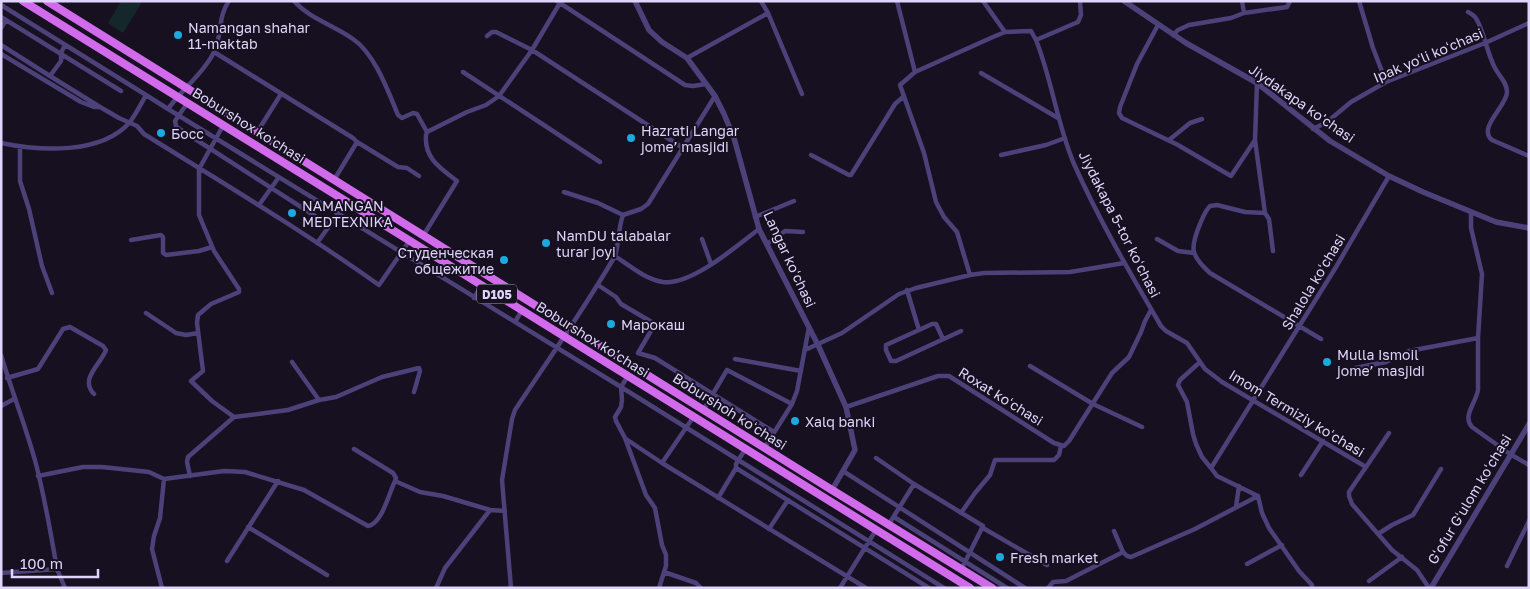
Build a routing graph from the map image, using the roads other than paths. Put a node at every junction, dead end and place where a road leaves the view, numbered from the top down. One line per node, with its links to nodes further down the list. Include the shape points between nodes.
1 (23, 1): 48 (main road, Boburshox ko'chasi / D105)
2 (294, 1): 62 (street, via 306,13 359,43 381,73 398,115 402,118 417,114)
3 (635, 1): 35 (street, Langar koʻchasi, via 649,30)
4 (761, 1): 18 (street)
5 (897, 1): 37 (street)
6 (983, 1): 24 (street)
7 (1080, 1): 27 (street, via 1078,22)
8 (1124, 1): 22 (street, Jiydakapa ko'chasi)
9 (1242, 1): 19 (street)
10 (1290, 1): 19 (street, via 1288,6)
11 (1359, 1): 40 (street)
12 (51, 2): 43 (main road, Boburshoh koʻchasi / D105)
13 (559, 2): 31 (street); 42 (street, via 685,85)
14 (226, 3): 32 (street)
15 (1, 5): 16 (street)
16 (6, 9): 20 (street); 30 (street)
17 (1468, 12): 28 (street, via 1477,20)
18 (768, 13): 35 (street); 46 (street)
19 (1244, 14): 25 (street, via 1189,25)
20 (3, 18): 23 (street); 33 (street)
21 (1529, 23): 28 (street, Ipak yoʻli koʻchasi)
22 (1158, 25): 25 (street, Jiydakapa ko'chasi); 65 (street, via 1137,64 1119,113 1122,118)
23 (1, 28)
24 (1004, 32): 27 (street, via 1031,31); 37 (street)
25 (1173, 35): 41 (street, Jiydakapa ko'chasi)
26 (487, 36): 31 (street, via 496,32)
27 (1036, 40): 56 (street, Jiydakapa 5-tor koʻchasi)
28 (1485, 43): 40 (street, Ipak yoʻli koʻchasi); 74 (street, via 1507,90 1506,98 1490,125 1488,137)
29 (1, 45): 39 (street)
30 (65, 45): 33 (street); 47 (street)
31 (532, 50): 49 (street); 70 (street)
32 (214, 52): 43 (street); 45 (street)
33 (61, 53): 39 (street, via 61,61); 44 (street)
34 (1, 54): 53 (street, via 81,102)
35 (687, 58): 42 (street, Langar koʻchasi)
36 (463, 72): 49 (street)
37 (915, 72): 51 (street, via 900,85)
38 (981, 73): 56 (street)
39 (50, 76): 53 (street)
40 (1386, 82): 61 (street, Ipak yoʻli koʻchasi)
41 (1257, 83): 61 (street, Jiydakapa ko'chasi); 66 (street)
42 (706, 84): 50 (street, Langar koʻchasi)
43 (186, 87): 48 (street); 80 (main road, Boburshoh koʻchasi / D105)
44 (121, 91)
45 (281, 94): 60 (street); 67 (street)
46 (802, 94)
47 (146, 95): 54 (street); 58 (street)
48 (178, 96): 52 (main road, Boburshox ko'chasi / D105); 54 (street)
49 (500, 96): 62 (street); 75 (street)
50 (715, 96): 70 (street); 89 (street, Langar koʻchasi, via 734,138)
51 (903, 98): 72 (street, via 851,175); 108 (street, via 924,152 936,202 957,232)
52 (188, 102): 55 (street); 59 (main road, Boburshox ko'chasi / D105)
53 (100, 106): 58 (street)
54 (168, 108): 55 (street)
55 (179, 115): 63 (street); 71 (street, via 176,126)
56 (1058, 118): 64 (street, Jiydakapa 5-tor koʻchasi)
57 (1202, 119): 65 (street, via 1190,123)
58 (129, 122): 69 (street, via 95,144); 76 (street)
59 (224, 124): 63 (street); 98 (main road, Boburshox ko'chasi / D105)
60 (262, 126)
61 (1313, 128): 78 (street, Jiydakapa ko'chasi)
62 (428, 132): 94 (street, via 425,140 431,159 457,181)
63 (215, 138): 71 (street); 79 (street)
64 (1065, 138): 73 (street); 106 (street, Jiydakapa 5-tor koʻchasi, via 1074,164)
65 (1169, 140): 66 (street, via 1231,176)
66 (1256, 140): 85 (street)
67 (357, 142): 77 (street); 80 (street)
68 (1, 143): 69 (street)
69 (20, 147): 112 (street, via 20,181)
70 (683, 148): 88 (street, via 648,204)
71 (210, 149): 76 (street); 81 (street)
72 (811, 155)
73 (1001, 155)
74 (1529, 156)
75 (600, 162)
76 (199, 169): 84 (street); 101 (street, via 199,215)
77 (419, 176)
78 (1389, 176): 86 (street, Jiydakapa ko'chasi); 118 (street, Shalola koʻchasi)
79 (279, 177): 81 (street); 87 (street)
80 (334, 180): 94 (main road, Boburshoh koʻchasi / D105)
81 (271, 188): 84 (street); 90 (street)
82 (564, 192): 88 (street)
83 (794, 201): 89 (street)
84 (259, 206): 99 (street)
85 (1266, 213): 102 (street); 104 (street, via 1210,206 1194,238)
86 (1471, 213): 92 (street, Jiydakapa ko'chasi); 126 (street, via 1471,228 1482,274)
87 (338, 214): 90 (street); 103 (street)
88 (623, 215): 105 (street)
89 (755, 217): 91 (street, Langar koʻchasi)
90 (329, 225): 99 (street)
91 (759, 228): 100 (street, Langar koʻchasi); 107 (street)
92 (1529, 228)
93 (803, 232): 100 (street, via 785,232)
94 (423, 236): 120 (main road, Boburshoh koʻchasi / D105)
95 (702, 239): 107 (street)
96 (1158, 239): 104 (street, via 1178,251)
97 (131, 240): 101 (street, via 161,235 163,254 166,255)
98 (410, 240): 103 (street); 109 (main road, Boburshox ko'chasi / D105)
99 (317, 243): 103 (street, via 379,285)
100 (767, 244): 119 (street, Langar koʻchasi)
101 (212, 247): 123 (street, via 239,292 201,311 197,319)
102 (1273, 251)
103 (401, 253): 113 (street)
104 (1194, 253): 118 (street, via 1210,273)
105 (615, 256): 107 (street, via 652,279 664,282 682,280); 110 (street)
106 (1124, 263): 108 (street, via 1070,272); 115 (street, Jiydakapa 5-tor koʻchasi)
107 (711, 264)
108 (970, 275): 111 (street)
109 (482, 285): 113 (street); 114 (main road, Boburshox ko'chasi / D105)
110 (598, 285): 120 (street); 143 (street, via 655,324 638,353 655,358)
111 (906, 290): 121 (street); 128 (street, via 842,333)
112 (52, 293)
113 (474, 298): 117 (street)
114 (522, 310): 117 (street); 124 (main road, Boburshox ko'chasi / D105)
115 (1152, 310): 134 (street, Imom Termiziy koʻchasi, via 1161,326 1187,343); 148 (street, via 1129,357 1112,373)
116 (146, 313): 123 (street, via 176,333)
117 (515, 322): 129 (street)
118 (1300, 326): 125 (street); 145 (street, Shalola koʻchasi)
119 (809, 327): 128 (street, Langar koʻchasi); 130 (street)
120 (571, 328): 124 (street); 151 (main road, Boburshoh koʻchasi / D105)
121 (920, 330): 127 (street, via 936,324); 127 (street, via 886,346 891,361)
122 (960, 331): 127 (street)
123 (198, 333): 153 (street, via 203,371 191,381)
124 (564, 336): 129 (street); 138 (main road, Boburshox ko'chasi / D105)
125 (1321, 338)
126 (1478, 338): 136 (street, via 1409,351 1386,362); 165 (street, via 1478,390 1468,422)
127 (943, 339)
128 (818, 345): 130 (street); 150 (street, Langar koʻchasi)
129 (556, 347): 140 (street); 190 (street, via 512,419 502,480)
130 (805, 350): 137 (street)
131 (1, 355): 139 (street)
132 (735, 359): 137 (street)
133 (292, 362): 146 (street)
134 (1200, 362): 145 (street, Imom Termiziy koʻchasi, via 1222,382); 172 (street, via 1178,385 1187,402 1196,444)
135 (1030, 366): 148 (street)
136 (1355, 368)
137 (801, 371): 147 (street)
138 (628, 376): 140 (street); 152 (main road, Boburshox ko'chasi / D105)
139 (7, 378): 142 (street, via 38,369 60,332 70,328 106,350 88,380 88,387); 144 (street)
140 (621, 388): 156 (street); 159 (street, via 621,407 615,417)
141 (414, 392): 146 (street, via 420,372 418,368 382,377)
142 (94, 394)
143 (713, 394): 147 (street, via 727,370); 151 (street); 157 (street)
144 (14, 399): 149 (street); 176 (street)
145 (1253, 399): 160 (street, Imom Termiziy koʻchasi); 172 (street, Shalola koʻchasi)
146 (319, 400): 153 (street, via 288,410)
147 (792, 404): 157 (street)
148 (1093, 404): 155 (street); 161 (street, via 1069,441)
149 (1, 406)
150 (846, 407): 161 (street, Roxat koʻchasi, via 938,376 949,376); 174 (street, Langar koʻchasi, via 855,450)
151 (704, 409): 162 (main road, Boburshoh koʻchasi / D105)
152 (694, 416): 156 (street); 164 (main road, Boburshox ko'chasi / D105)
153 (234, 417): 177 (street, via 188,456)
154 (1529, 424): 165 (street, Gʻofur Gʻulom koʻchasi)
155 (1142, 427)
156 (686, 428): 167 (street); 168 (street)
157 (774, 432): 162 (street)
158 (1389, 433): 170 (street)
159 (625, 438): 168 (street); 213 (street, via 646,495 655,508 666,555)
160 (1322, 442): 170 (street, Imom Termiziy koʻchasi); 175 (street)
161 (1061, 446): 191 (street, via 1054,460 995,460 990,475)
162 (765, 447): 183 (main road, Boburshoh koʻchasi / D105)
163 (354, 448): 180 (street, via 393,473)
164 (746, 448): 167 (street); 197 (main road, Boburshox ko'chasi / D105)
165 (1510, 454): 169 (street); 235 (street, Gʻofur Gʻulom koʻchasi)
166 (876, 458): 181 (street)
167 (738, 460): 171 (street); 200 (street)
168 (662, 463): 185 (street)
169 (1529, 465)
170 (1366, 467): 199 (street, Imom Termiziy koʻchasi, via 1349,496)
171 (736, 468): 185 (street); 186 (street)
172 (1211, 468): 182 (street, via 1217,476)
173 (1441, 469): 199 (street, via 1413,515)
174 (843, 471): 183 (street, Langar koʻchasi); 188 (street)
175 (1301, 475)
176 (38, 476): 178 (street, via 102,467 149,472); 212 (street)
177 (190, 476): 178 (street); 179 (street, via 224,471 245,472)
178 (164, 479): 221 (street, via 160,518 152,549)
179 (278, 481): 180 (street, via 304,490 368,526 375,524 380,517); 194 (street)
180 (395, 481): 189 (street, via 420,492)
181 (914, 484): 188 (street); 191 (street)
182 (1239, 486): 184 (street); 187 (street)
183 (832, 490): 192 (main road, Boburshoh koʻchasi / D105)
184 (1258, 496): 187 (street); 201 (street, via 1265,520)
185 (718, 498): 196 (street)
186 (788, 500): 196 (street); 202 (street)
187 (1236, 507): 203 (street, via 1179,537 1131,557)
188 (900, 508): 192 (street); 204 (street)
189 (490, 510): 190 (street); 222 (street, via 445,568)
190 (505, 511): 223 (street)
191 (961, 513): 195 (street)
192 (891, 521): 208 (main road, Boburshoh koʻchasi / D105)
193 (1529, 521): 210 (street)
194 (248, 527): 206 (street); 215 (street)
195 (983, 528): 204 (street); 209 (street)
196 (769, 529): 216 (street)
197 (876, 530): 200 (street); 230 (main road, Boburshox ko'chasi / D105)
198 (1114, 531): 203 (street)
199 (1378, 534): 205 (street, Imom Termiziy koʻchasi)
200 (869, 541): 202 (street); 229 (street)
201 (1282, 545): 207 (street); 219 (street)
202 (865, 548): 216 (street); 228 (street)
203 (1123, 552): 234 (street, via 1066,581 1053,582)
204 (970, 554): 208 (street); 211 (street)
205 (1402, 557): 218 (street); 235 (street, Imom Termiziy koʻchasi)
206 (227, 560)
207 (1247, 564)
208 (964, 565): 217 (main road, Boburshoh koʻchasi / D105)
209 (1047, 565)
210 (1506, 566)
211 (994, 568): 217 (street); 233 (street)
212 (58, 569): 214 (street); 220 (street)
213 (664, 572): 224 (street); 225 (street, via 696,583)
214 (1, 573)
215 (327, 575)
216 (847, 577): 226 (street); 227 (street)
217 (987, 580): 231 (main road, Boburshoh koʻchasi / D105); 232 (street)
218 (1369, 582)
219 (1312, 585)
220 (65, 588)
221 (162, 588)
222 (436, 588)
223 (511, 588)
224 (659, 588)
225 (701, 588)
226 (840, 588)
227 (866, 588)
228 (929, 588)
229 (944, 588)
230 (970, 588)
231 (992, 588)
232 (1007, 588)
233 (1025, 588)
234 (1048, 588)
235 (1430, 588)

